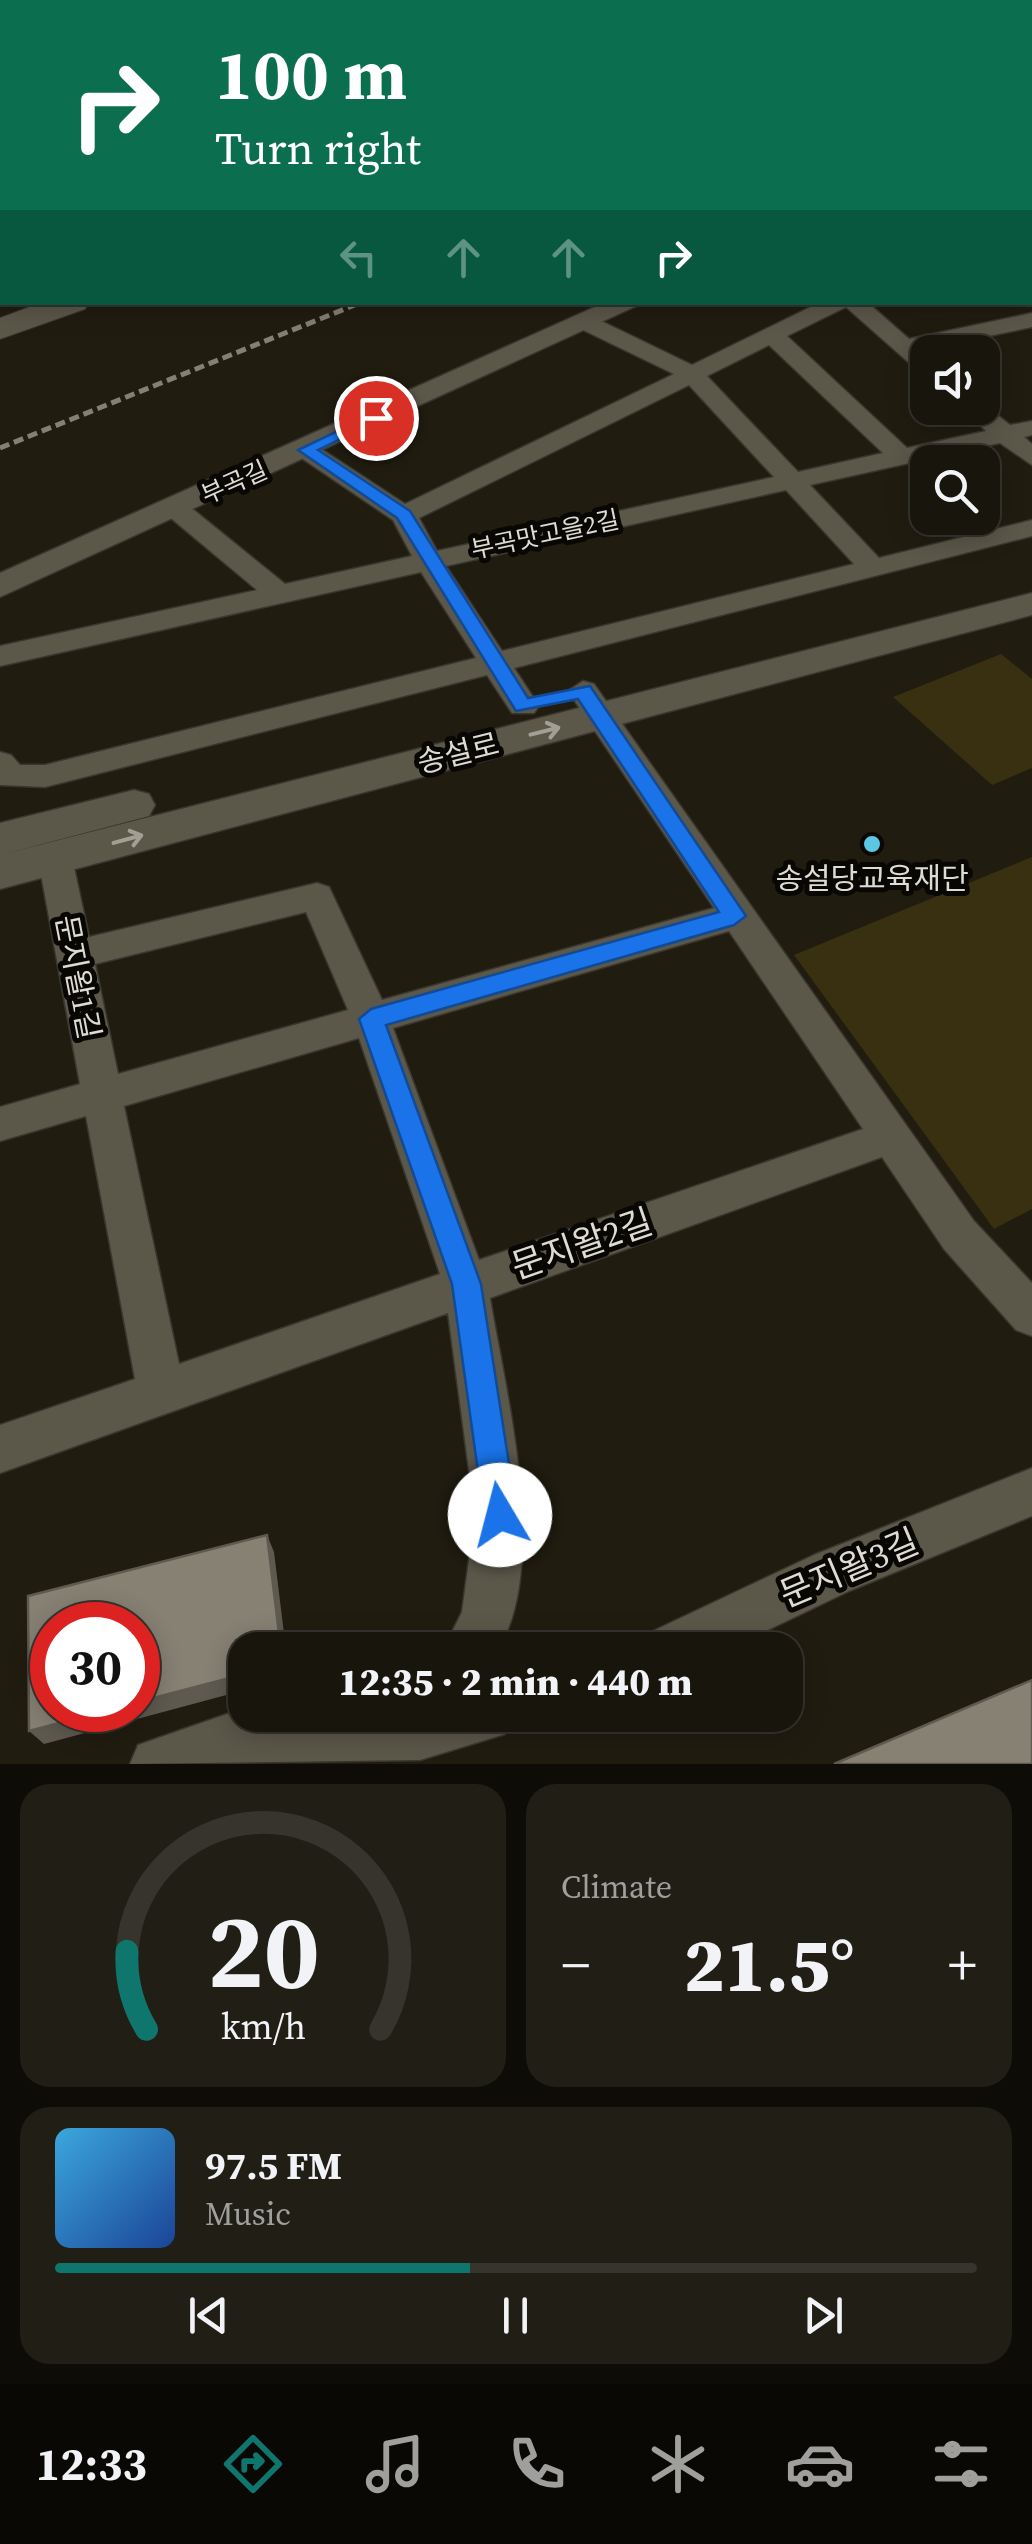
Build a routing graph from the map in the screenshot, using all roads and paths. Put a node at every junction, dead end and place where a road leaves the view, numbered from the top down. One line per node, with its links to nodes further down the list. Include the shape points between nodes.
1 (31, 305): 6 (main road)
2 (66, 305): 9 (main road)
3 (626, 305): 8 (street, 부곡길)
4 (832, 305): 10 (street)
5 (856, 305): 11 (street)
6 (0, 316)
7 (1032, 320): 11 (street)
8 (587, 323): 13 (street); 15 (street, 부곡길)
9 (0, 329)
10 (770, 333): 13 (street); 17 (street)
11 (904, 347): 12 (street)
12 (910, 352)
13 (691, 373): 18 (street); 20 (street)
14 (1019, 431): 16 (street); 17 (street, 부곡맛고을2길)
15 (306, 450): 19 (street, 부곡길); 20 (street)
16 (1032, 456)
17 (902, 457): 18 (street, 부곡맛고을2길)
18 (791, 482): 22 (street, 부곡맛고을2길); 23 (street)
19 (175, 508): 25 (street, 부곡길); 26 (street)
20 (404, 515): 22 (street)
21 (1032, 528): 23 (street)
22 (427, 559): 26 (street, 부곡맛고을2길); 29 (street)
23 (872, 566): 29 (street)
24 (1032, 576): 30 (street, 송설로)
25 (0, 586)
26 (278, 593): 28 (street, 부곡맛고을2길)
27 (1032, 604): 30 (street, 송설로)
28 (0, 656)
29 (496, 662): 31 (street); 32 (street, via 45,776 11,778)
30 (591, 704): 31 (street, 송설로); 34 (street, 송설로, one-way to 30); 36 (street)
31 (523, 706): 33 (street, 송설로)
32 (0, 763)
33 (0, 840)
34 (55, 858): 35 (street, 송설로); 37 (street, 문지왈1길)
35 (0, 872)
36 (734, 916): 38 (street); 41 (street)
37 (74, 954): 38 (street, via 317,896); 39 (street, 문지왈1길)
38 (371, 1019): 39 (street); 42 (street)
39 (101, 1096): 40 (street); 44 (street)
40 (0, 1124)
41 (890, 1137): 42 (street, 문지왈2길); 43 (street, via 959,1234)
42 (466, 1284): 44 (street, 문지왈2길); 47 (street, via 500,1515)
43 (1032, 1315)
44 (161, 1391): 45 (street, 문지왈2길)
45 (0, 1449)
46 (1032, 1492): 48 (street, 문지왈3길, via 832,1572)
47 (479, 1632)
48 (707, 1632)
49 (422, 1737): 50 (street, via 230,1740)
50 (157, 1764)

